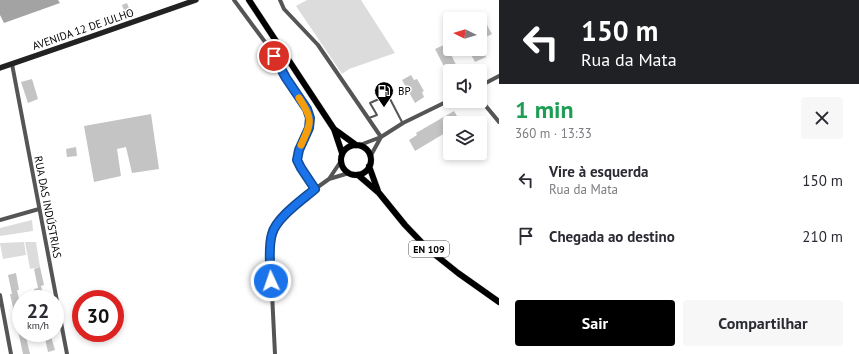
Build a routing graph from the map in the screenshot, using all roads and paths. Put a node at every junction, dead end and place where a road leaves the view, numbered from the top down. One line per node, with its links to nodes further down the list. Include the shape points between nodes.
1 (196, 0): 5 (main road, AVENIDA 12 DE JULHO)
2 (234, 0): 24 (street, via 268,46 307,109 310,118 309,128 297,160)
3 (249, 0): 14 (main road)
4 (280, 0): 11 (street, via 284,9 318,44)
5 (12, 64): 6 (main road, AVENIDA 12 DE JULHO); 26 (street, RUA DAS INDÚSTRIAS)
6 (0, 68)
7 (499, 76): 8 (street)
8 (487, 82)
9 (443, 103): 13 (street)
10 (487, 107): 12 (street)
11 (368, 118): 13 (lane, via 377,115 370,103 388,95); 15 (street)
12 (499, 122)
13 (403, 123): 15 (street)
14 (334, 129): 16 (main road); 17 (main road)
15 (381, 137): 16 (street); 18 (street)
16 (358, 145): 17 (main road, via 348,147); 18 (main road, via 367,150)
17 (342, 153): 19 (main road)
18 (370, 157): 20 (main road)
19 (340, 161): 21 (main road, via 344,170); 23 (street)
20 (369, 166): 22 (main road); 25 (main road)
21 (349, 173): 22 (main road); 23 (street)
22 (358, 175): 25 (main road)
23 (329, 179): 24 (street)
24 (315, 189): 32 (street, via 277,223 271,234)
25 (379, 193): 29 (main road, EN 109, via 428,249)
26 (39, 209): 27 (street); 31 (street, RUA DAS INDÚSTRIAS)
27 (0, 220)
28 (0, 295): 30 (street)
29 (499, 300)
30 (11, 354)
31 (67, 354)
32 (275, 354)

